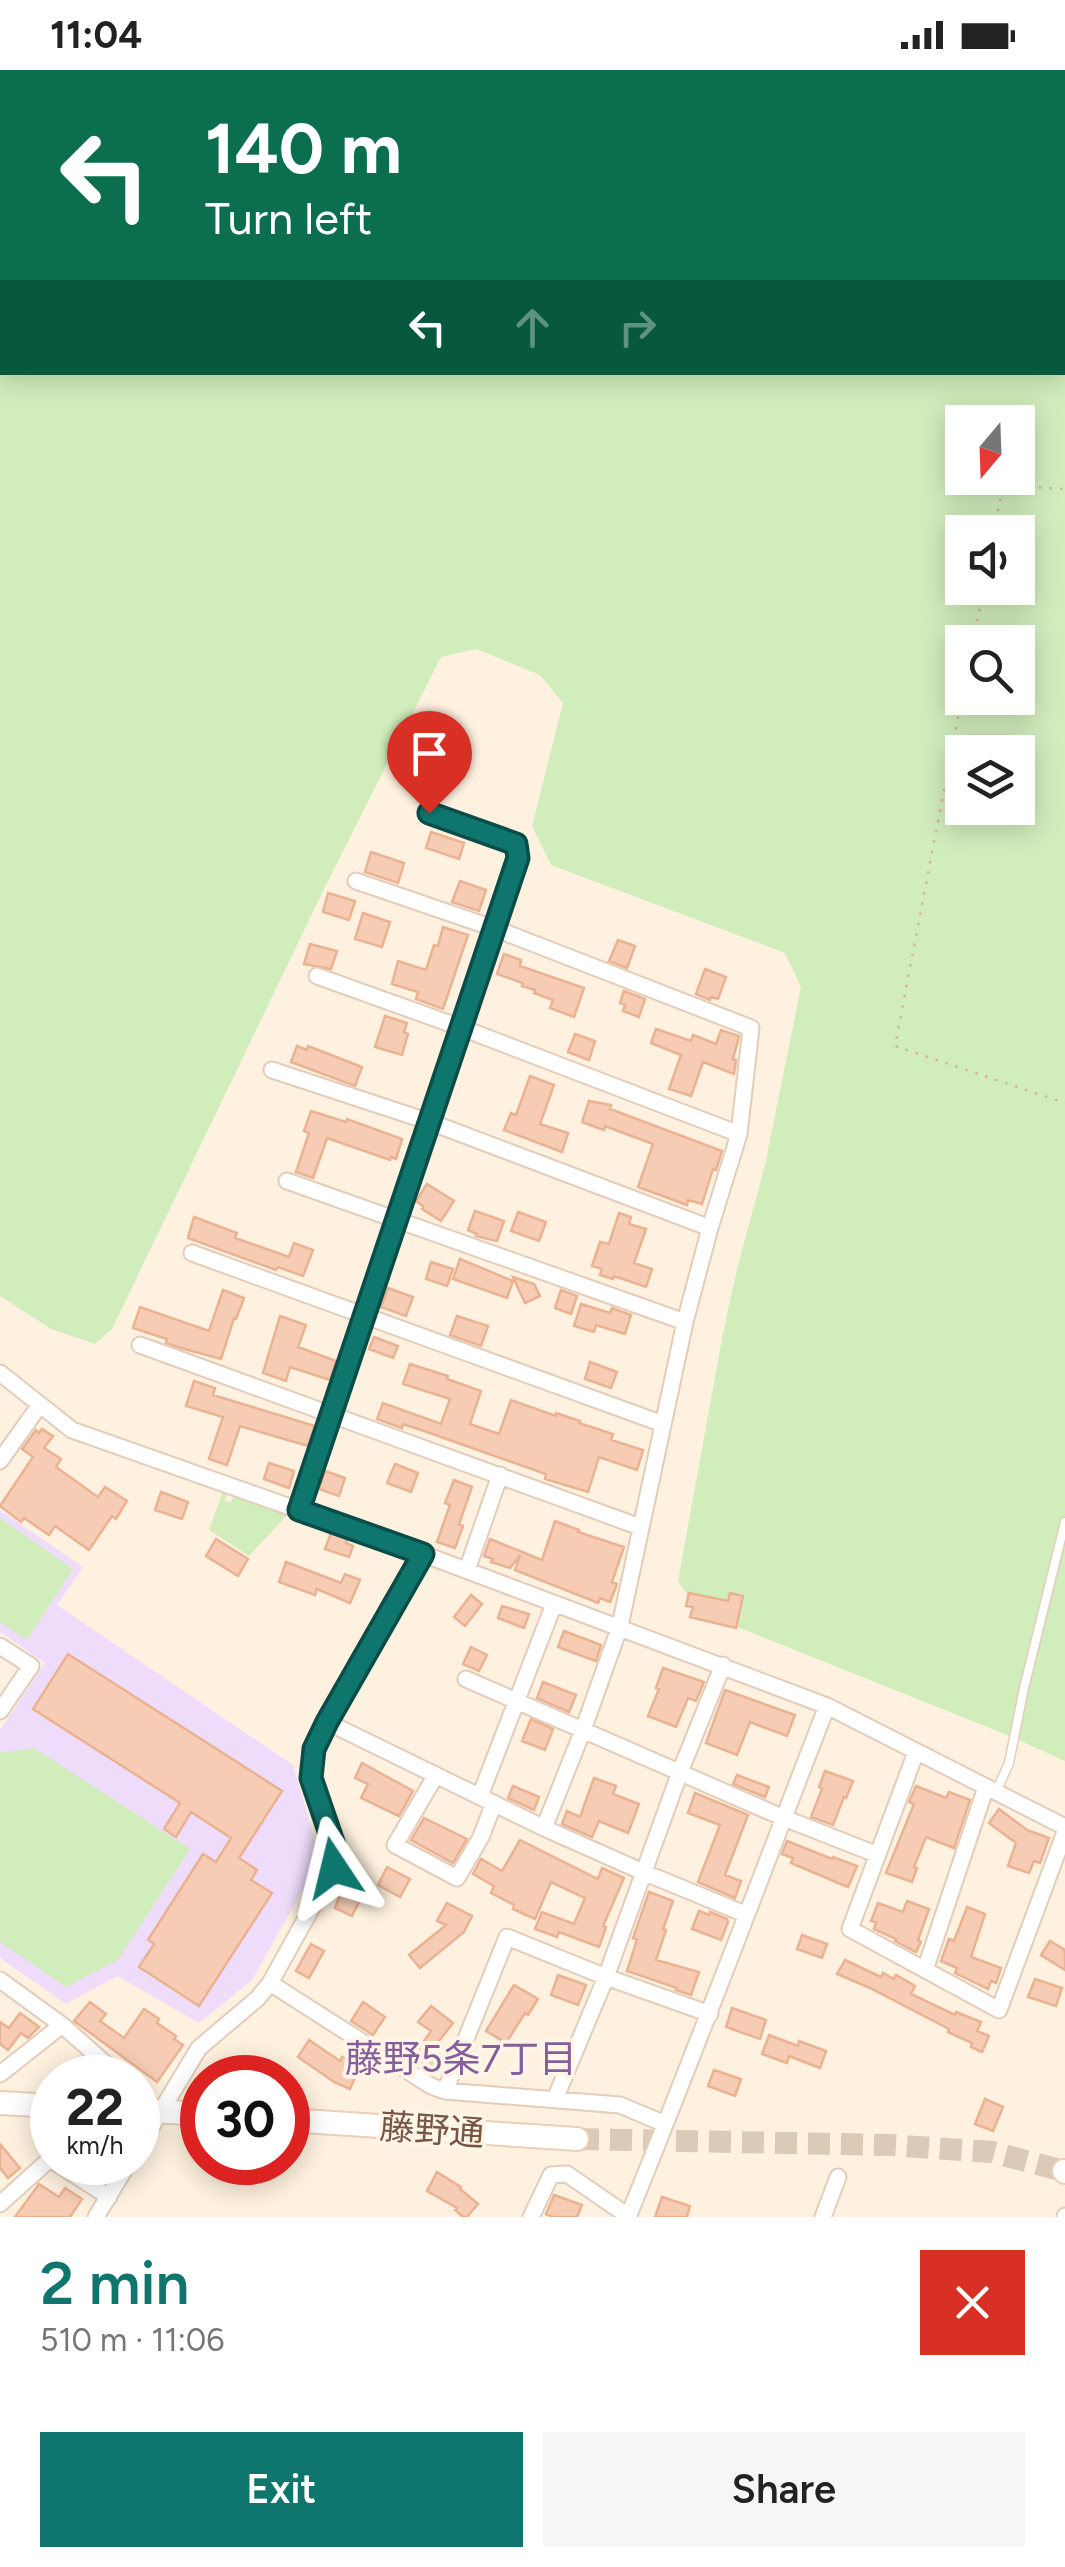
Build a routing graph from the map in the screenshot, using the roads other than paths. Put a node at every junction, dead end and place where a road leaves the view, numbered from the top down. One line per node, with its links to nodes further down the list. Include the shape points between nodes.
1 (429, 813): 3 (street, via 516,844 518,858)
2 (356, 881): 3 (street)
3 (496, 929): 5 (street); 8 (street, via 751,1028)
4 (317, 976): 5 (street)
5 (462, 1028): 7 (street); 8 (street)
6 (272, 1070): 7 (street)
7 (430, 1122): 10 (street); 11 (street)
8 (739, 1134): 11 (street)
9 (288, 1181): 10 (street)
10 (398, 1218): 13 (street); 14 (street)
11 (710, 1228): 14 (street)
12 (192, 1253): 13 (street)
13 (365, 1315): 18 (street); 19 (street)
14 (686, 1322): 19 (street)
15 (140, 1344): 18 (street)
16 (0, 1373): 17 (street)
17 (40, 1406): 20 (street); 22 (street, via 72,1430)
18 (332, 1413): 21 (street); 22 (street)
19 (663, 1424): 24 (street)
20 (0, 1461)
21 (500, 1475): 24 (street); 26 (street)
22 (299, 1510): 25 (street)
23 (1065, 1522): 40 (lane, via 1009,1763)
24 (640, 1527): 28 (street)
25 (423, 1554): 26 (street); 35 (street)
26 (466, 1570): 27 (street)
27 (554, 1604): 28 (street); 32 (street)
28 (620, 1626): 30 (street); 36 (street)
29 (0, 1646): 34 (street, via 31,1666)
30 (723, 1665): 33 (street); 38 (street)
31 (466, 1679): 32 (street)
32 (516, 1702): 36 (street); 41 (street)
33 (827, 1706): 37 (street); 42 (street)
34 (0, 1712)
35 (327, 1722): 39 (street); 51 (street, via 314,1749 311,1778 335,1848 334,1868)
36 (583, 1730): 38 (street); 43 (street)
37 (916, 1752): 40 (street); 45 (street)
38 (680, 1772): 42 (street); 46 (street)
39 (436, 1775): 41 (street); 41 (street, via 395,1844 457,1878 481,1837)
40 (991, 1790): 44 (street); 48 (street)
41 (487, 1799): 43 (street)
42 (784, 1818): 45 (street); 47 (street)
43 (544, 1828): 46 (street)
44 (1065, 1829): 48 (street, via 999,2010)
45 (878, 1855): 48 (street, via 850,1929)
46 (643, 1872): 47 (street); 49 (street)
47 (745, 1914): 52 (street)
48 (924, 1970)
49 (606, 1976): 52 (street); 56 (street, via 507,1937); 58 (street)
50 (0, 1980): 53 (street)
51 (270, 1983): 56 (street); 57 (street, via 199,2048)
52 (710, 2014): 62 (street)
53 (62, 2025): 54 (street); 55 (street)
54 (96, 2055)
55 (0, 2074)
56 (445, 2090): 58 (street)
57 (160, 2097)
58 (554, 2100): 62 (street, via 620,2105)
59 (0, 2104): 60 (street)
60 (30, 2105)
61 (310, 2121): 63 (street, 藤野通)
62 (665, 2124): 70 (street)
63 (577, 2139)
64 (30, 2177): 69 (street)
65 (838, 2178): 73 (street)
66 (90, 2185): 68 (street)
67 (116, 2185): 68 (street)
68 (109, 2197): 71 (street)
69 (0, 2204)
70 (628, 2216): 72 (street, via 568,2174 551,2174)
71 (96, 2217)
72 (532, 2217)
73 (823, 2217)

